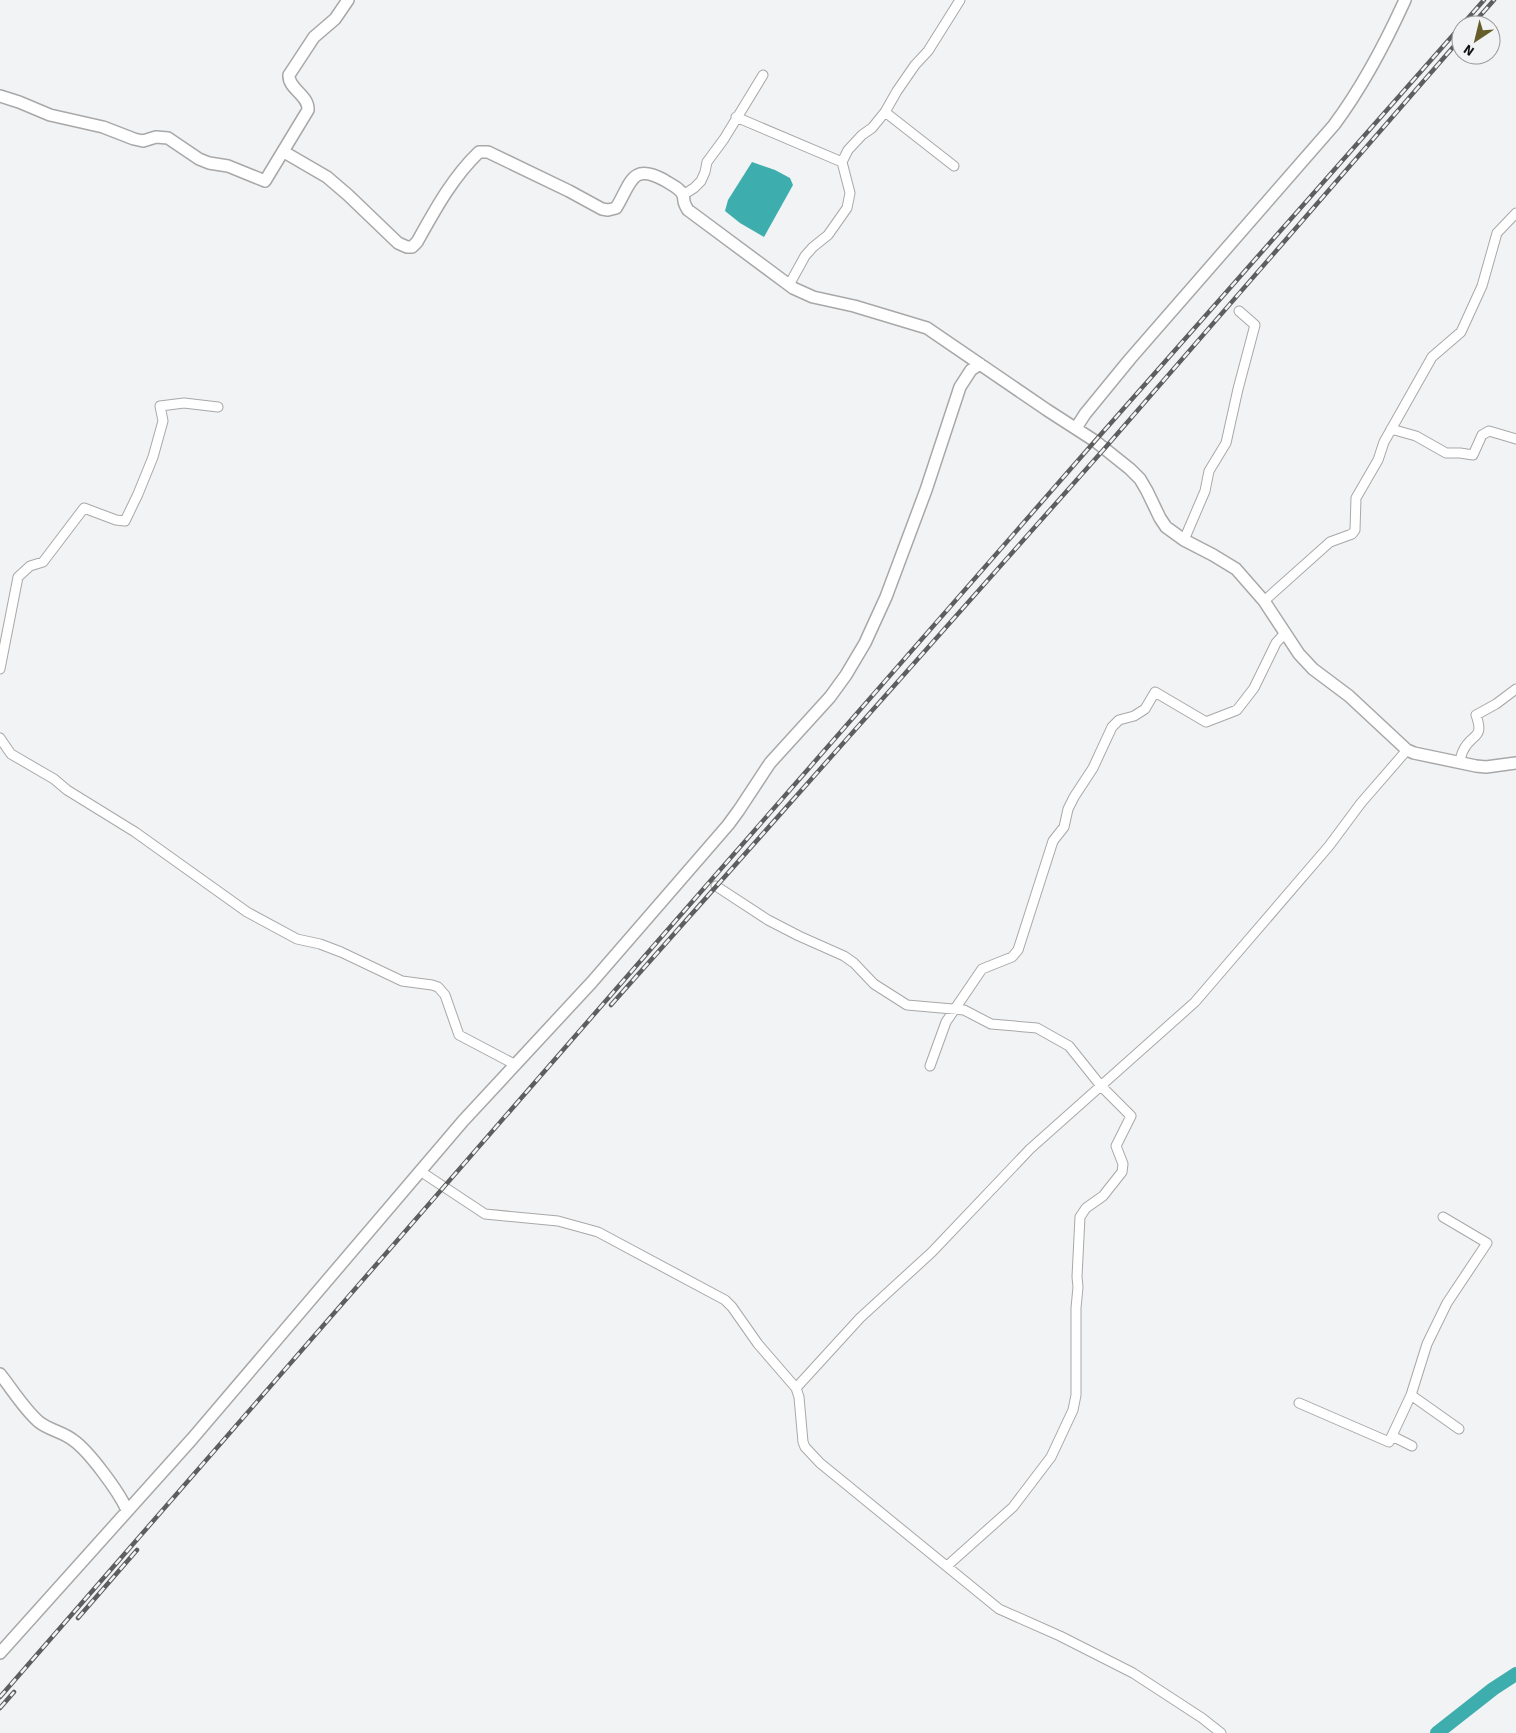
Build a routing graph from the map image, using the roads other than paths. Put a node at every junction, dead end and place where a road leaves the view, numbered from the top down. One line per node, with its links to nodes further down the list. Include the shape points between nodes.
1 (348, 0): 8 (street, via 335,19 314,37 289,75 289,81 309,106)
2 (960, 0): 6 (street)
3 (1405, 0): 17 (street, via 1372,68 1334,125 1130,359)
4 (763, 75): 7 (street)
5 (0, 96): 8 (street, via 50,115 103,127 134,139 168,138 199,159 228,166 263,182)
6 (885, 112): 9 (street, via 848,150); 10 (street)
7 (736, 117): 9 (street); 11 (street, via 707,162 701,181)
8 (284, 152): 11 (street, via 327,177 393,239 406,247 417,242 459,173 483,151 602,209 616,208 631,182 638,174 647,172 677,188)
9 (842, 162): 13 (street, via 850,193 847,208 828,235 805,256)
10 (954, 166)
11 (683, 195): 13 (street, via 683,203 688,210)
12 (1516, 213): 18 (street, via 1497,233 1482,286 1461,332 1432,357)
13 (789, 285): 15 (street, via 803,294 921,325)
14 (1239, 311): 20 (street, via 1256,325 1226,443 1209,471 1206,491)
15 (980, 364): 17 (street); 31 (street, via 963,382 886,597 846,675 814,716 770,763 739,810 692,867)
16 (218, 407): 23 (street, via 184,403 160,406 163,421 153,457 125,521 84,508 43,562 30,566 18,577)
17 (1076, 428): 20 (street, via 1140,479 1160,518)
18 (1390, 429): 19 (street, via 1416,436 1446,453 1473,455 1482,435 1489,431); 21 (street, via 1378,460 1356,498 1355,530 1330,542)
19 (1516, 439)
20 (1184, 540): 21 (street, via 1236,569)
21 (1264, 601): 22 (street)
22 (1284, 633): 26 (street, via 1313,669 1349,696); 30 (street, via 1254,688 1237,710 1206,722 1155,692 1145,709 1119,720 1112,727 1093,768 1068,809 1064,827 1053,841 1018,950 1012,957 982,969)
23 (0, 669)
24 (1516, 689): 27 (street, via 1476,715 1480,726 1478,734 1464,749)
25 (0, 738): 31 (street, via 10,754 135,832 247,912 297,939 341,952 402,981 438,987 445,994 459,1035)
26 (1407, 750): 27 (street); 33 (street, via 1195,1002)
27 (1459, 763): 28 (street, via 1486,767)
28 (1516, 763)
29 (716, 886): 30 (street, via 768,920 844,956 874,984 907,1005)
30 (953, 1010): 32 (street); 33 (street, via 964,1010 991,1024 1037,1028 1069,1046)
31 (516, 1065): 34 (street)
32 (930, 1066)
33 (1101, 1086): 37 (street, via 1030,1149 932,1252 860,1318); 44 (street, via 1131,1116 1116,1146 1123,1164 1122,1172 1080,1217 1073,1410 1050,1456 1013,1507)
34 (420, 1171): 37 (street, via 484,1214 558,1221 598,1232 701,1286 732,1307 758,1344); 43 (street, via 192,1439)
35 (1443, 1217): 38 (street, via 1486,1243 1447,1303 1427,1344)
36 (0, 1374): 43 (street, via 32,1415 81,1446 122,1498)
37 (796, 1388): 44 (street, via 802,1442 811,1455)
38 (1411, 1395): 40 (street); 41 (street)
39 (1299, 1404): 41 (street, via 1389,1442)
40 (1459, 1429)
41 (1392, 1436): 42 (street)
42 (1412, 1446)
43 (127, 1510): 45 (street)
44 (947, 1566): 46 (street, via 999,1609 1133,1673)
45 (0, 1653)
46 (1221, 1733)

